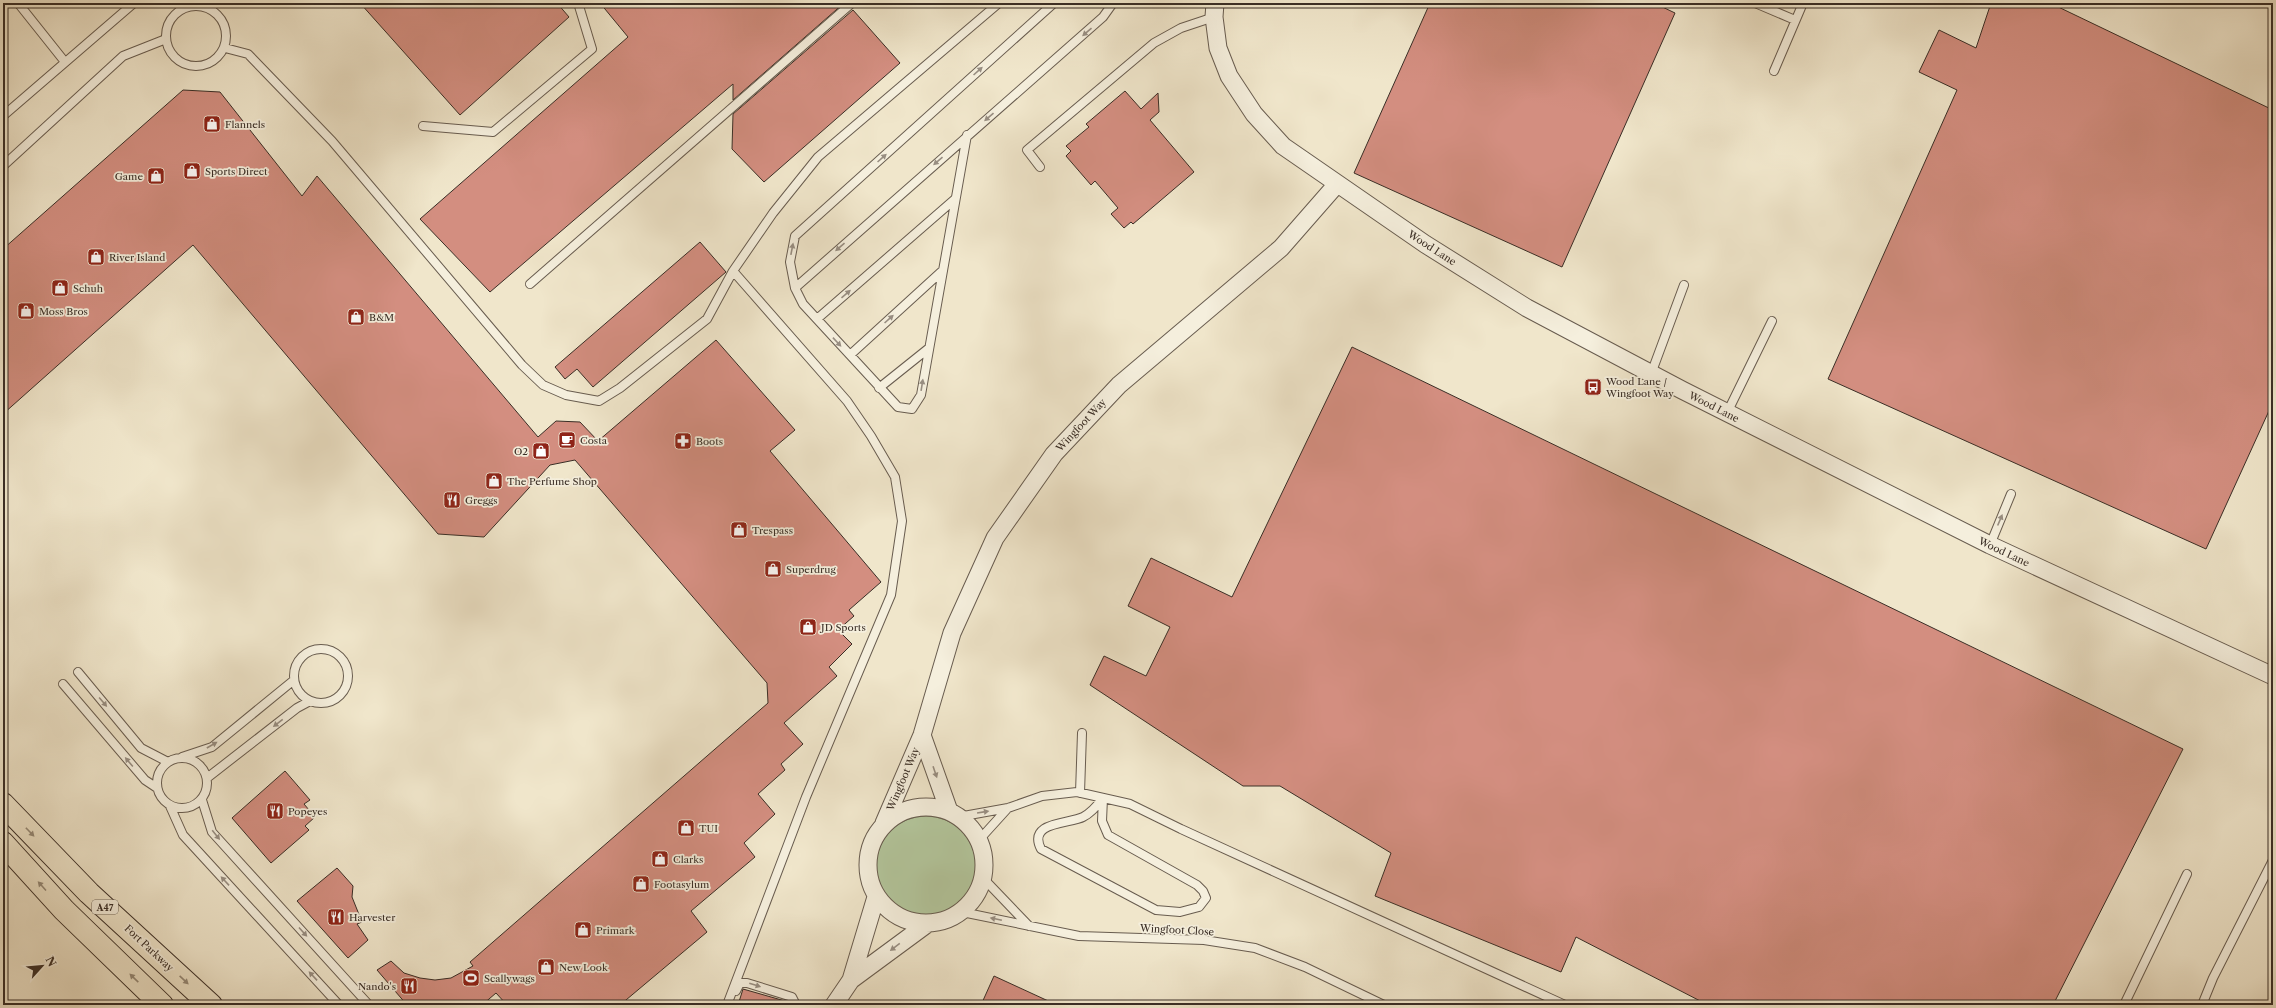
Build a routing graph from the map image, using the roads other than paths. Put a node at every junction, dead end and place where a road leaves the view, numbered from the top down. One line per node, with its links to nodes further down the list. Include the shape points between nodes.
1 (18, 3): 14 (lane)
2 (134, 3): 14 (lane)
3 (852, 3): 25 (lane)
4 (999, 3): 23 (lane, via 818,157 773,213)
5 (1054, 3): 27 (lane, one-way to 5, via 790,262 795,236)
6 (1113, 3): 18 (lane, one-way to 18, via 1103,17)
7 (1755, 3): 11 (lane)
8 (1803, 3): 11 (lane)
9 (579, 6): 17 (lane, via 592,49 493,132)
10 (1215, 10): 20 (lane, via 1154,43 1027,150); 21 (street, Wood Lane, via 1218,48 1229,76 1254,114 1283,146)
11 (1795, 20): 15 (lane)
12 (166, 39): 13 (lane, via 169,49 179,61 196,66 217,59); 13 (lane, via 171,20 182,9 202,6 212,10 224,23 227,37); 19 (lane, via 123,56)
13 (225, 48): 23 (lane, via 248,54 332,141 522,365 543,385 566,395 600,401 707,319)
14 (65, 62): 16 (lane)
15 (1774, 71)
16 (3, 116)
17 (423, 126)
18 (967, 135): 22 (lane); 27 (lane, one-way to 27)
19 (3, 166)
20 (1040, 167)
21 (1337, 184): 32 (street, Wood Lane, via 1425,244 1527,308); 43 (street, Wingfoot Way, via 1281,248 1119,385 1054,454 995,538 952,633)
22 (955, 199): 24 (lane); 28 (lane, one-way to 22)
23 (733, 271): 69 (lane, via 847,401 871,436 895,477 902,521 891,595 806,797)
24 (941, 272): 30 (lane); 31 (lane, one-way to 24)
25 (530, 284)
26 (1684, 285): 32 (lane)
27 (795, 288): 28 (lane, via 803,304)
28 (817, 319): 31 (lane, one-way to 31)
29 (1772, 321): 34 (lane)
30 (928, 348): 33 (lane); 33 (lane, one-way to 30, via 898,408 912,409 921,395)
31 (850, 355): 33 (lane)
32 (1651, 374): 34 (street, Wood Lane)
33 (879, 388)
34 (1727, 413): 36 (street, Wood Lane)
35 (2011, 494): 36 (lane, one-way to 35)
36 (1990, 545): 38 (street, Wood Lane)
37 (78, 672): 44 (lane, one-way to 44, via 141,748)
38 (2273, 676)
39 (294, 680): 41 (lane, via 302,696); 41 (lane, via 297,662 312,650 322,648 343,658 349,681 341,695 327,703); 44 (lane, one-way to 39, via 212,747)
40 (63, 684): 46 (lane, one-way to 40, via 145,780)
41 (310, 701): 45 (lane, one-way to 45, via 297,708)
42 (1082, 733): 47 (lane)
43 (922, 735): 53 (street, Wingfoot Way, one-way to 53); 54 (street, Wingfoot Way)
44 (172, 760): 45 (lane, via 190,759 198,763); 46 (lane, via 160,772)
45 (207, 778): 49 (lane, via 207,791)
46 (157, 788): 51 (lane)
47 (1080, 793): 48 (lane); 52 (lane, via 1042,796)
48 (1103, 798): 48 (lane, via 1102,815 1104,829 1108,835 1204,890 1206,898 1203,904 1180,912 1156,910 1042,849 1039,844 1041,834 1046,828 1058,822 1082,818 1092,812); 74 (lane, via 1130,804 1181,830)
49 (202, 800): 51 (lane, via 189,808); 68 (lane, one-way to 68, via 212,832)
50 (3, 804): 66 (main road, Fort Parkway / A47, one-way to 66, via 90,893)
51 (170, 806): 67 (lane, one-way to 51, via 182,835)
52 (1008, 808): 53 (lane, one-way to 52); 55 (lane)
53 (954, 814): 54 (street, via 932,807 915,808 898,813); 55 (street, via 970,827)
54 (884, 824): 60 (street, via 872,840 867,859 868,878)
55 (978, 840): 59 (street, via 984,859)
56 (3, 843): 65 (main road, one-way to 56, via 64,910)
57 (2273, 860): 76 (lane)
58 (2188, 874): 75 (lane)
59 (983, 878): 61 (street, via 975,897); 63 (lane)
60 (876, 897): 62 (street, via 889,912 907,921); 64 (street)
61 (962, 912): 62 (street, via 945,921); 63 (lane, Wingfoot Close, one-way to 61)
62 (927, 924): 64 (street, one-way to 64)
63 (1029, 926): 73 (lane, Wingfoot Close, via 1079,936 1204,940 1255,948 1305,967)
64 (851, 980): 72 (street)
65 (162, 1005)
66 (211, 1005)
67 (339, 1005)
68 (369, 1005)
69 (727, 1005)
70 (732, 1005): 71 (lane, one-way to 71, via 740,984 747,982 792,997)
71 (796, 1005)
72 (834, 1005)
73 (1384, 1005)
74 (1565, 1005)
75 (2124, 1005)
76 (2202, 1005)

